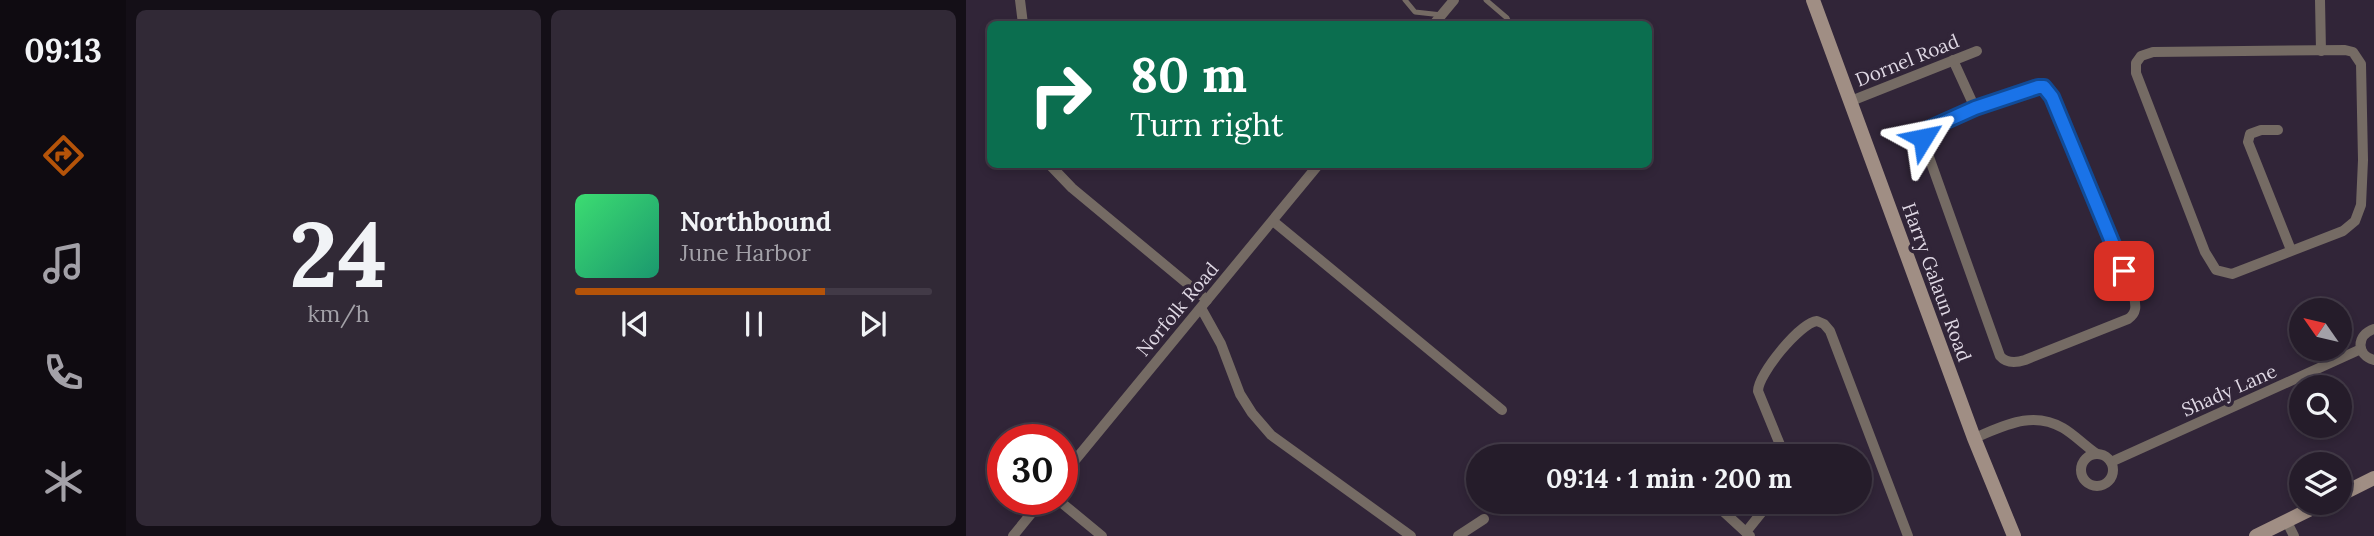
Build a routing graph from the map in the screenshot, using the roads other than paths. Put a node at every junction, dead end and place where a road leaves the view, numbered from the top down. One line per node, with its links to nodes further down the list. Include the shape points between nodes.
1 (1020, 0): 8 (street)
2 (1405, 0): 7 (lane, via 1415,12)
3 (1454, 0): 7 (street)
4 (1486, 0): 10 (lane)
5 (1813, 0): 14 (main road, Harry Galaun Road)
6 (2320, 0): 12 (street)
7 (1442, 15): 9 (street)
8 (1023, 21)
9 (1437, 21)
10 (1508, 21)
11 (1977, 51): 13 (street, Dornel Road)
12 (2321, 51): 20 (street, via 2353,52 2361,64 2361,205 2348,228); 20 (street, via 2153,52 2141,56 2136,67 2212,265 2232,274)
13 (1952, 60): 14 (street, Dornel Road); 15 (street)
14 (1851, 101): 26 (main road, Harry Galaun Road)
15 (1975, 108): 15 (street, via 2038,87 2050,93 2134,296 2133,316 2018,362 2000,356 1923,140 1926,130)
16 (2278, 130): 20 (street, via 2254,131 2248,142)
17 (1053, 168): 21 (street)
18 (1316, 168): 19 (street, Norfolk Road)
19 (1273, 220): 21 (street, Norfolk Road); 25 (street)
20 (2291, 250)
21 (1204, 304): 30 (street, Norfolk Road); 45 (street, via 1240,394 1271,435)
22 (2374, 329): 23 (street, via 2362,337)
23 (2361, 349): 24 (street); 32 (street, Shady Lane)
24 (2374, 360)
25 (1502, 411)
26 (1974, 438): 27 (street, via 2017,421 2040,419 2065,429); 48 (main road, Harry Galaun Road)
27 (2077, 440): 29 (street); 31 (street, Shady Lane)
28 (1780, 444): 47 (street, via 1758,385 1765,370 1805,324 1816,321 1830,331)
29 (2097, 454): 31 (street); 32 (street)
30 (1078, 457)
31 (2084, 461): 32 (street, Shady Lane, via 2084,477 2095,485 2112,476)
32 (2111, 462)
33 (2374, 478): 34 (main road)
34 (2352, 489)
35 (1726, 514): 42 (street)
36 (1762, 514): 42 (street)
37 (1031, 515): 43 (street)
38 (1076, 515): 44 (street)
39 (2300, 515): 41 (main road)
40 (1484, 519): 46 (street)
41 (2287, 522): 49 (main road); 50 (street)
42 (1748, 534)
43 (1013, 536)
44 (1102, 536)
45 (1411, 536)
46 (1458, 536)
47 (1908, 536)
48 (2014, 536)
49 (2256, 536)
50 (2294, 536)

